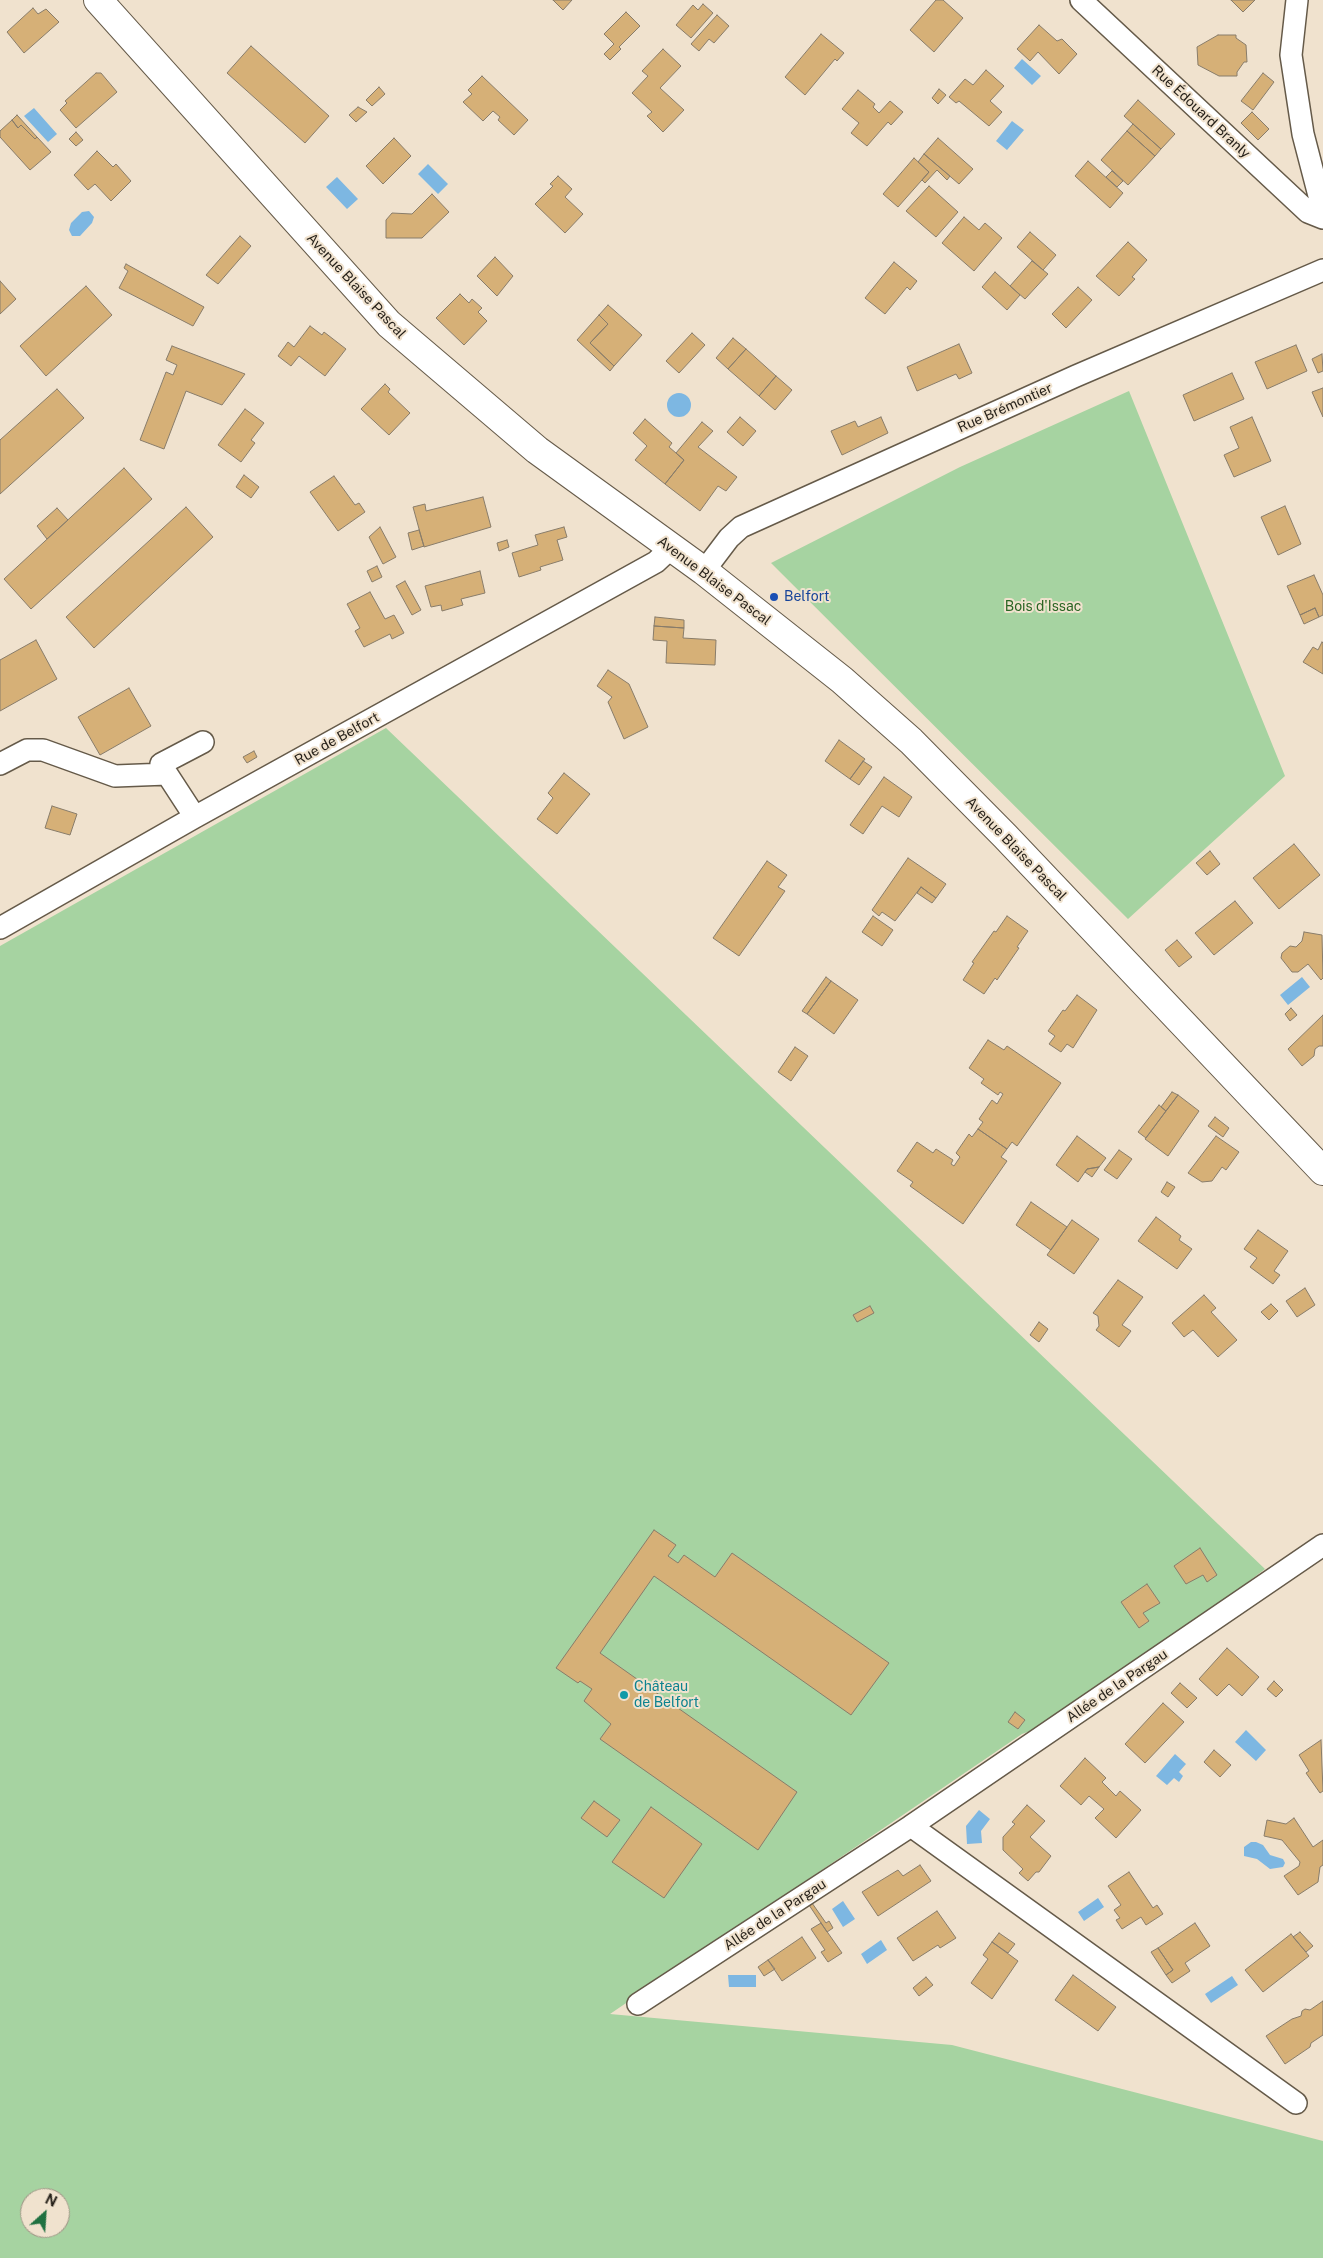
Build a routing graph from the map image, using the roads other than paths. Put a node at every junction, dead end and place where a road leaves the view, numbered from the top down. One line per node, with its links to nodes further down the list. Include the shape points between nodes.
1 (98, 0): 7 (main road, Avenue Blaise Pascal, via 388,324 536,450)
2 (1082, 0): 5 (street, Rue Édouard Branly, via 1308,212)
3 (1297, 0): 4 (street, via 1291,55 1303,134)
4 (1323, 211)
5 (1323, 218)
6 (1323, 270): 8 (street, Rue Brémontier, via 1076,376 742,527 729,538)
7 (672, 547): 8 (main road, Avenue Blaise Pascal); 12 (street, Rue de Belfort, via 656,562)
8 (704, 571): 14 (main road, Avenue Blaise Pascal, via 842,680 911,741)
9 (203, 742): 11 (street, via 161,764)
10 (0, 764): 11 (street, via 27,750 43,750 115,776)
11 (167, 774): 12 (street)
12 (195, 818): 13 (street, Rue de Belfort)
13 (0, 928)
14 (1323, 1171)
15 (1323, 1545): 16 (street, Allée de la Pargau)
16 (911, 1826): 17 (street, Allée de la Pargau); 18 (street)
17 (638, 2004)
18 (1296, 2103)

